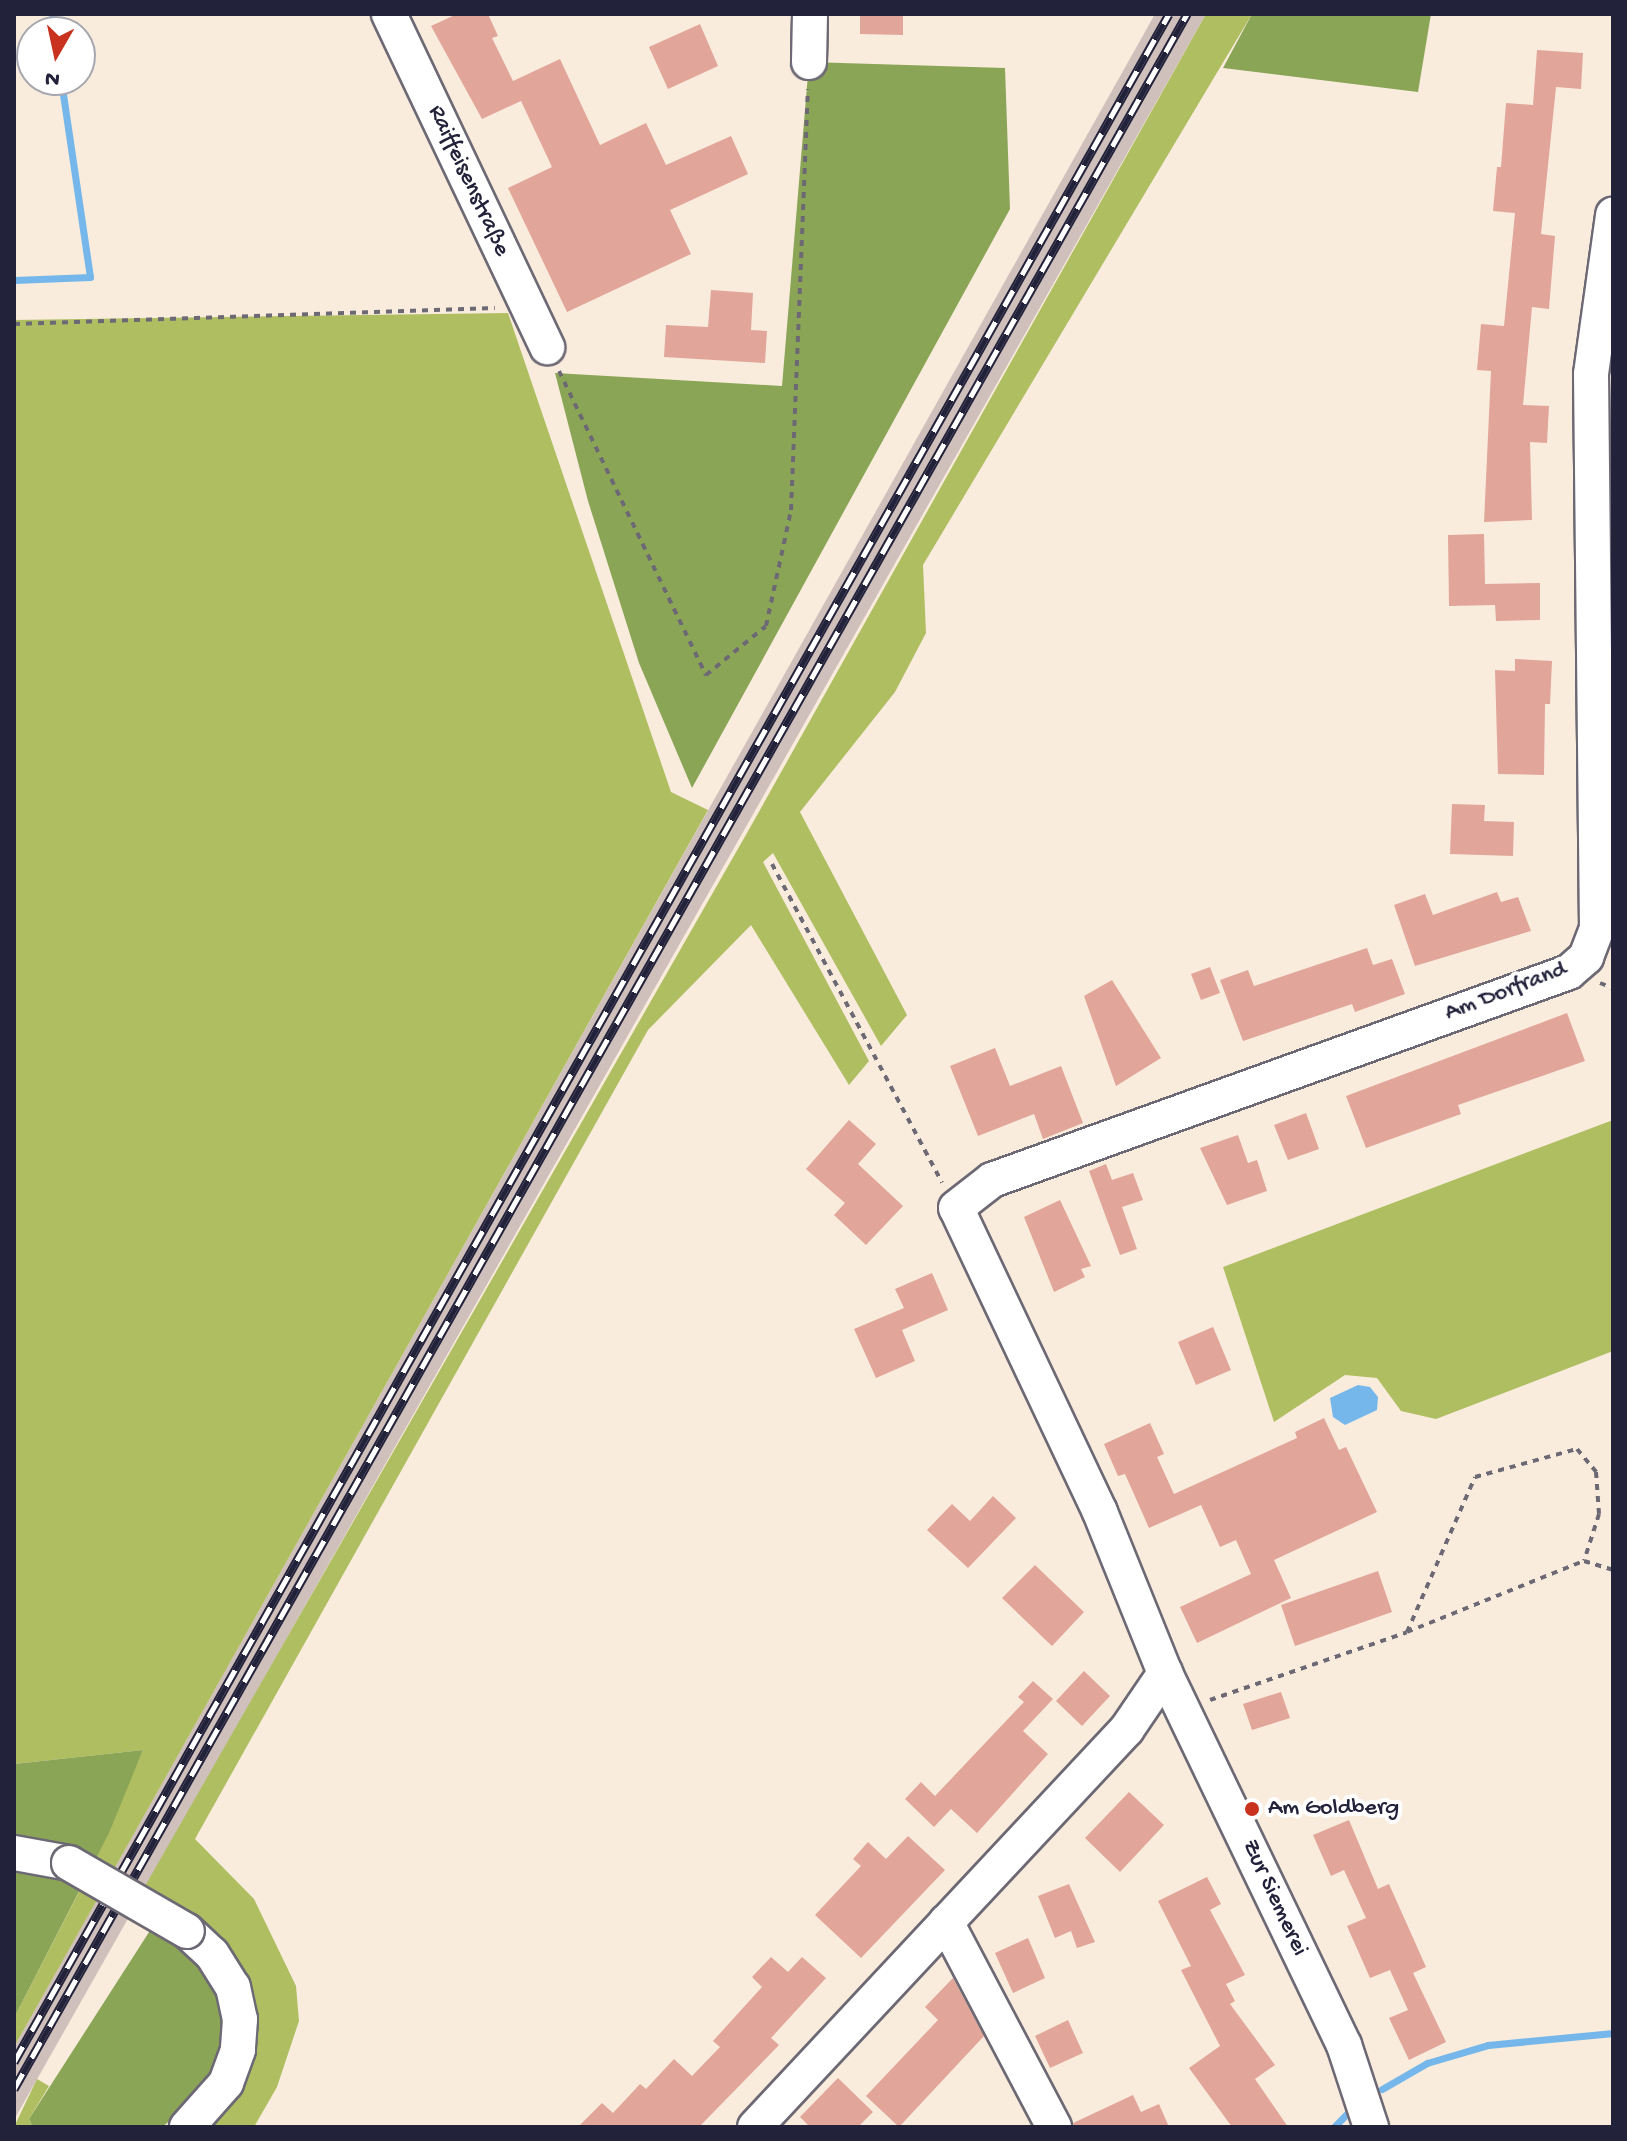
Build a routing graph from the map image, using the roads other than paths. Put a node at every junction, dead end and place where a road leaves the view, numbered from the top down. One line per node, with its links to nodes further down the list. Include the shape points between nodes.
1 (389, 14): 5 (street, Raiffeisenstraße)
2 (810, 14): 3 (street)
3 (809, 62)
4 (1613, 215): 6 (street, Am Dorfrand, via 1591,374)
5 (547, 347)
6 (1603, 678): 7 (street, Am Dorfrand)
7 (1604, 826): 8 (street, Am Dorfrand, via 1597,929 1586,957 1569,972 992,1180 956,1208 1100,1512)
8 (1165, 1673): 10 (street, via 1127,1729); 14 (street, Zur Siemerei, via 1344,2045)
9 (14, 1853): 11 (street, bridge, via 69,1863 187,1931 212,1954 233,1987 240,2019 238,2050 226,2083)
10 (946, 1922): 12 (street); 13 (street)
11 (187, 2127)
12 (755, 2127)
13 (1054, 2127)
14 (1371, 2127)

